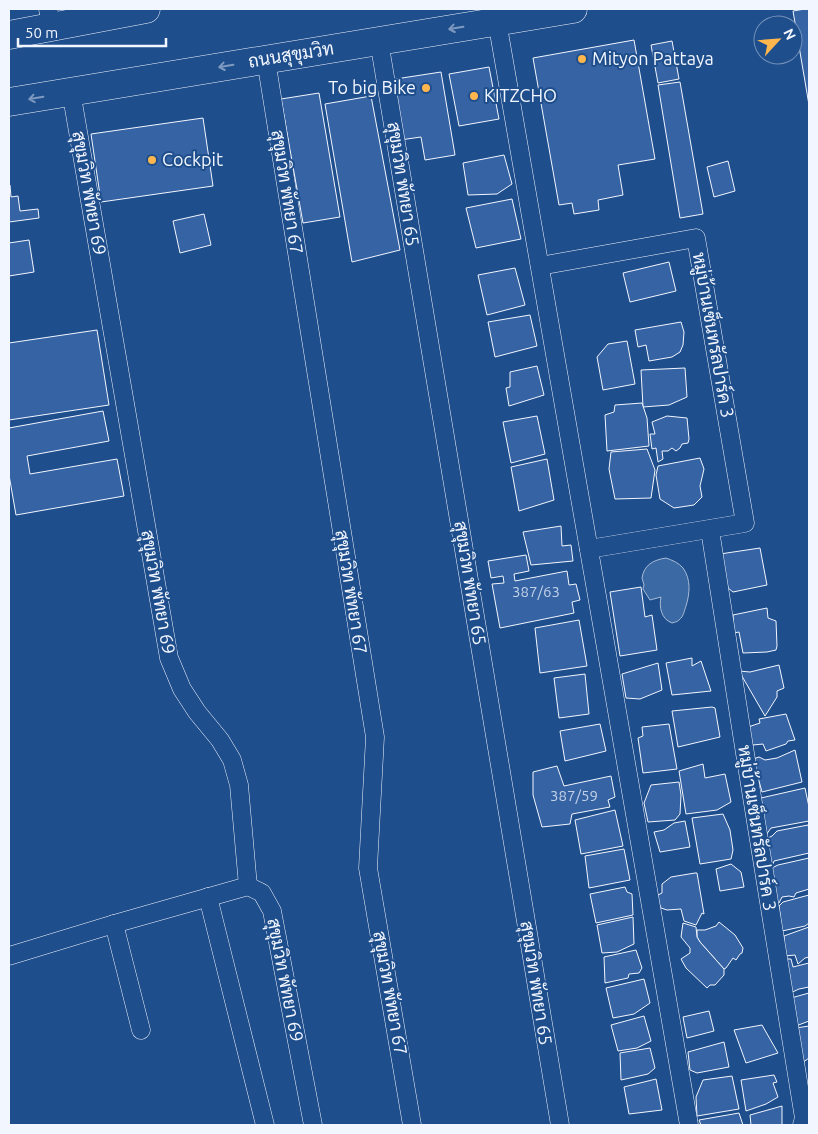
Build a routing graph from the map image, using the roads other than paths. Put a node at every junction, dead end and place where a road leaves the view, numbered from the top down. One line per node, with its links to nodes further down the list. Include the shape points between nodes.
1 (146, 9): 3 (highway)
2 (573, 9): 4 (highway, ถนนสุขุมวิท)
3 (50, 18): 5 (highway)
4 (497, 21): 6 (highway, ถนนสุขุมวิท, one-way to 6); 10 (street)
5 (9, 36)
6 (379, 41): 7 (highway, ถนนสุขุมวิท); 21 (street, สุขุมวิท พัทยา 65)
7 (266, 60): 8 (highway, ถนนสุขุมวิท, one-way to 8); 20 (street, สุขุมวิท พัทยา 67, via 375,736 368,868)
8 (71, 91): 9 (highway, ถนนสุขุมวิท, one-way to 9); 13 (street, สุขุมวิท พัทยา 69, via 169,658 182,689 232,760 239,785)
9 (9, 102)
10 (540, 266): 11 (street, หมู่บ้านเซ็นทรัลปาร์ค 3, via 696,238 745,524); 12 (street)
11 (710, 530): 12 (street, หมู่บ้านเซ็นทรัลปาร์ค 3); 23 (street, หมู่บ้านเซ็นทรัลปาร์ค 3, via 804,1118)
12 (589, 549): 22 (street)
13 (248, 886): 14 (street); 19 (street, สุขุมวิท พัทยา 69, via 262,893 272,911)
14 (208, 897): 15 (street); 18 (street)
15 (114, 924): 16 (street); 17 (street)
16 (9, 956)
17 (141, 1030)
18 (264, 1125)
19 (313, 1125)
20 (412, 1125)
21 (560, 1125)
22 (689, 1125)
23 (802, 1125)

